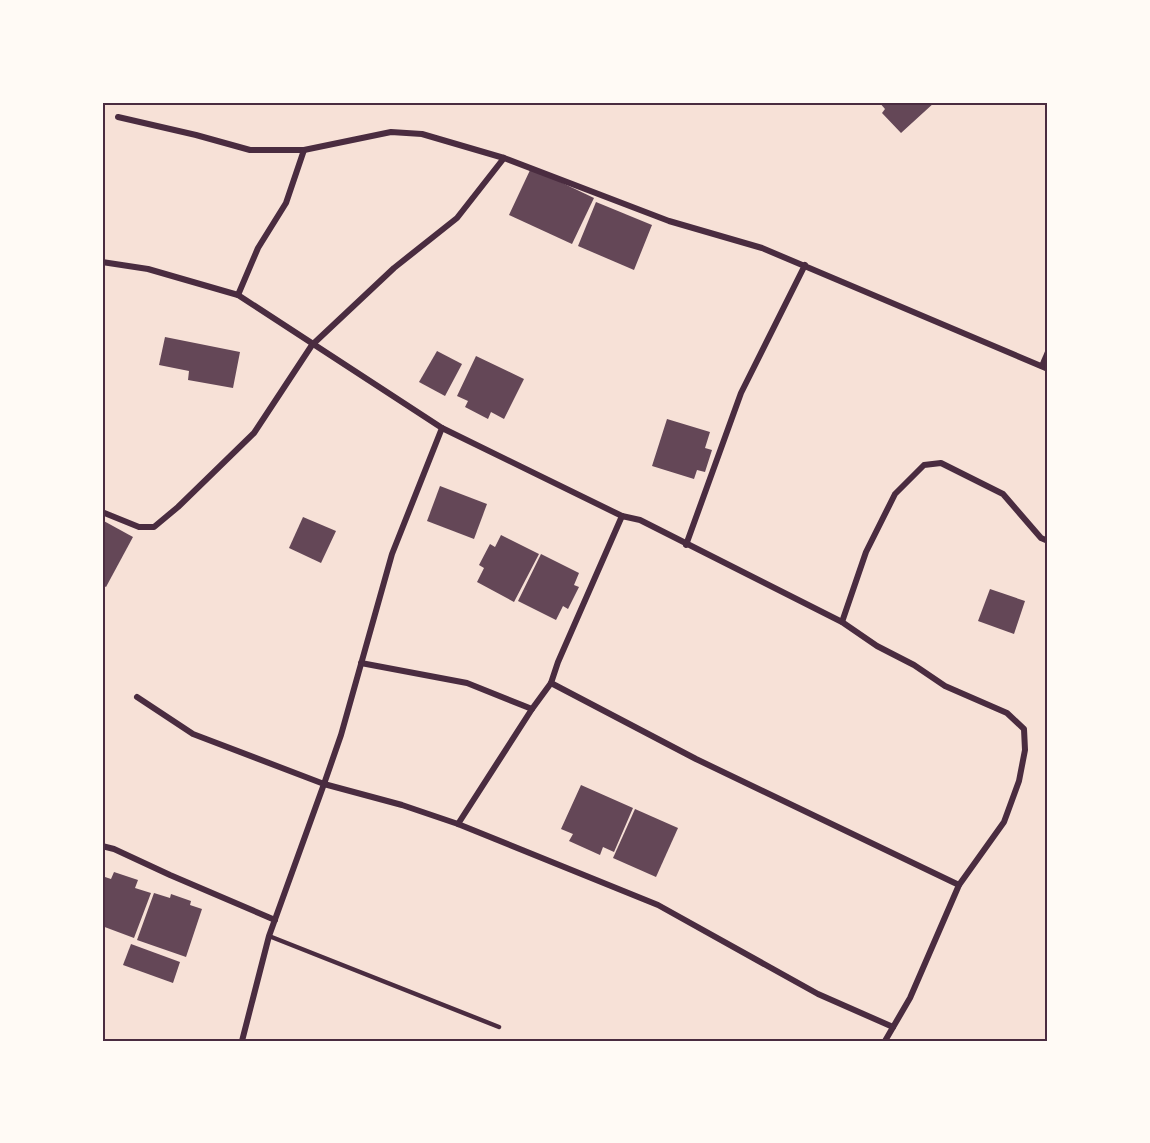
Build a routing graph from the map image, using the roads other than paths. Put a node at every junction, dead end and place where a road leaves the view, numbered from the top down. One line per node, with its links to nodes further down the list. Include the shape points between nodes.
1 (118, 117): 2 (street, via 250,150)
2 (304, 150): 3 (street, via 391,132 422,134); 6 (street, via 286,203 258,248)
3 (504, 158): 5 (street, via 669,221 762,248); 7 (street, via 457,218 394,268)
4 (102, 262): 6 (street, via 148,269)
5 (805, 266): 9 (street); 14 (street, via 741,393)
6 (238, 295): 7 (street)
7 (312, 345): 10 (street); 11 (street, via 254,433 178,507 154,526 139,527)
8 (1048, 352): 9 (street)
9 (1045, 367)
10 (442, 428): 12 (street); 16 (street, via 392,554)
11 (102, 512)
12 (622, 516): 14 (street, via 640,520); 17 (street)
13 (1048, 541): 15 (street, via 1003,494 941,463 924,465 895,494 866,552)
14 (686, 545): 15 (street)
15 (842, 622): 23 (street, via 945,686 1007,713 1024,729 1025,750 1019,781 1004,822)
16 (361, 663): 19 (street, via 467,683); 20 (street)
17 (551, 683): 19 (street); 23 (street, via 696,759)
18 (137, 697): 20 (street, via 193,734)
19 (532, 709): 21 (street)
20 (324, 784): 21 (street); 24 (street)
21 (458, 824): 27 (street, via 658,906 818,994)
22 (102, 846): 24 (street)
23 (960, 885): 27 (street)
24 (275, 920): 25 (street)
25 (269, 936): 26 (lane); 28 (street)
26 (499, 1027)
27 (893, 1027): 29 (street)
28 (242, 1041)
29 (885, 1041)

